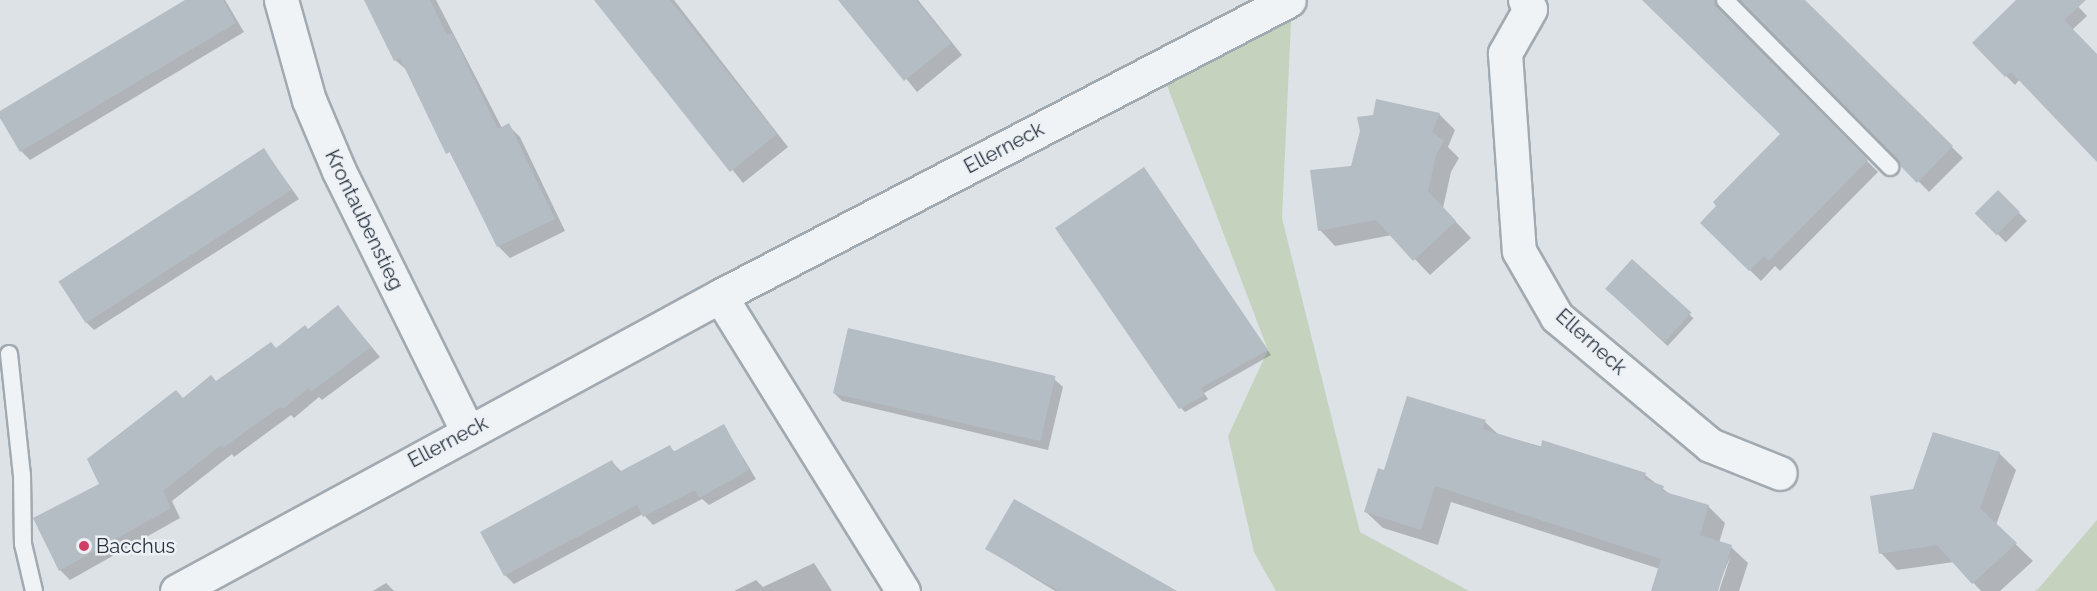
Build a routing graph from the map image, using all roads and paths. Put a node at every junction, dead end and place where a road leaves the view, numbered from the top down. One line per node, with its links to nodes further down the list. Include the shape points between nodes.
1 (281, 0): 8 (street, Krontaubenstieg, via 309,100 339,171)
2 (1288, 0): 6 (street, Ellerneck)
3 (1725, 0): 5 (lane)
4 (1534, 3): 9 (street, Ellerneck, via 1505,53 1519,251 1557,317 1710,445)
5 (1890, 167)
6 (720, 296): 8 (street, Ellerneck); 12 (street)
7 (9, 354): 10 (lane, via 22,475 23,544)
8 (468, 432): 11 (street, Ellerneck)
9 (1780, 473)
10 (34, 591)
11 (177, 591)
12 (903, 591)

